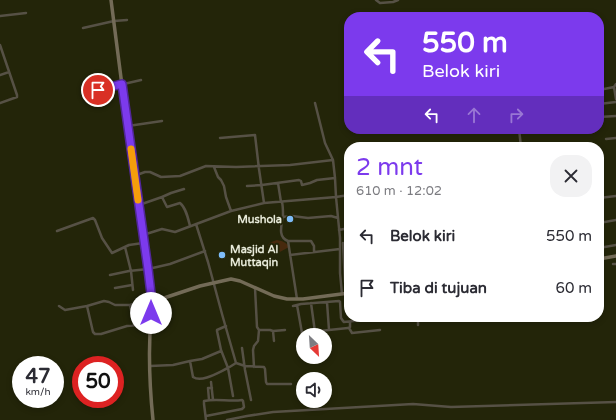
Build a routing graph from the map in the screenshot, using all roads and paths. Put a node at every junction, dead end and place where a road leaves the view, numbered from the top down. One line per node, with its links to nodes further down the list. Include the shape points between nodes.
1 (111, 0): 7 (main road)
2 (376, 0): 3 (street, via 380,3)
3 (398, 0)
4 (26, 13): 5 (street)
5 (0, 16)
6 (127, 20): 7 (street)
7 (114, 21): 8 (street); 14 (main road)
8 (83, 28)
9 (0, 45): 10 (street)
10 (2, 54): 11 (street)
11 (9, 72): 12 (street); 21 (street, via 17,96)
12 (0, 75)
13 (141, 80): 14 (street)
14 (122, 84): 18 (street); 27 (main road)
15 (616, 84): 16 (street)
16 (614, 88): 17 (street); 20 (street)
17 (604, 89)
18 (98, 90)
19 (0, 98): 21 (street)
20 (616, 101): 23 (street)
21 (1, 103)
22 (315, 103): 31 (street)
23 (604, 103)
24 (616, 116): 25 (street)
25 (604, 117)
26 (162, 121): 27 (street)
27 (128, 126): 34 (main road)
28 (220, 138): 33 (street, via 255,135)
29 (616, 138): 30 (street)
30 (606, 139)
31 (332, 160): 33 (street); 35 (street)
32 (214, 167): 33 (street); 34 (street, via 206,166 180,176 161,177 145,172); 48 (street, via 224,186)
33 (258, 167): 37 (street)
34 (134, 176): 47 (main road)
35 (335, 178): 36 (street, via 302,185 299,180); 43 (street)
36 (278, 183): 37 (street); 45 (street)
37 (262, 185): 38 (street); 46 (street)
38 (247, 186)
39 (184, 189): 42 (street)
40 (344, 196): 43 (street)
41 (616, 196): 44 (street)
42 (162, 197): 47 (street); 54 (street, via 167,207 182,204)
43 (336, 197): 45 (street); 50 (street)
44 (604, 197)
45 (282, 202): 46 (street); 49 (street)
46 (264, 203): 48 (street)
47 (139, 205): 58 (main road)
48 (231, 211): 53 (street)
49 (283, 217): 50 (street); 59 (street, via 282,236)
50 (338, 218): 56 (street)
51 (616, 220): 52 (street)
52 (604, 222)
53 (196, 224): 54 (street); 66 (street)
54 (190, 226): 58 (street, via 175,232 162,229)
55 (344, 229): 56 (street)
56 (339, 230): 61 (street)
57 (57, 231): 63 (street, via 94,218 102,238 112,253)
58 (143, 235): 60 (main road)
59 (288, 241): 67 (street, via 311,241); 68 (street)
60 (144, 243): 63 (street); 71 (main road)
61 (342, 243): 65 (street); 72 (street)
62 (616, 245): 64 (street)
63 (125, 247): 73 (street)
64 (604, 247)
65 (340, 249): 67 (street); 80 (street)
66 (205, 251): 71 (street); 75 (street)
67 (314, 252): 68 (street)
68 (290, 255): 82 (street)
69 (616, 256): 70 (main road)
70 (604, 258)
71 (148, 269): 73 (street); 84 (main road)
72 (344, 269)
73 (130, 271): 74 (street); 76 (street)
74 (110, 275)
75 (214, 283): 77 (main road, via 234,279); 84 (main road); 97 (street)
76 (132, 285): 78 (street); 79 (street)
77 (255, 287): 82 (main road, via 280,298); 102 (street)
78 (115, 288)
79 (133, 290)
80 (342, 294): 81 (main road)
81 (332, 298): 83 (main road); 85 (street); 93 (street, via 340,301 341,318)
82 (297, 300): 83 (main road)
83 (319, 300): 85 (street); 87 (street)
84 (152, 302): 95 (main road)
85 (327, 302): 100 (street)
86 (136, 303): 88 (street)
87 (311, 304): 89 (street); 99 (street)
88 (130, 305): 91 (street, via 115,306 104,301); 96 (street)
89 (297, 305): 92 (street); 98 (street)
90 (59, 306): 91 (street, via 65,310)
91 (87, 306): 96 (street, via 95,334)
92 (293, 306)
93 (344, 321)
94 (350, 322): 101 (street)
95 (150, 324): 96 (street); 112 (main road)
96 (134, 325)
97 (226, 326): 109 (street, via 217,330); 111 (street)
98 (300, 328)
99 (314, 328)
100 (329, 328)
101 (349, 328): 104 (street); 105 (street, via 352,333)
102 (259, 330): 106 (street); 114 (street, via 258,341 252,350)
103 (285, 330): 106 (street)
104 (332, 330)
105 (380, 330)
106 (273, 331): 107 (street)
107 (274, 341)
108 (242, 348): 113 (street)
109 (221, 351): 110 (street); 115 (street)
110 (190, 362): 112 (street); 115 (street, via 194,378 208,377)
111 (236, 363): 113 (street); 115 (street)
112 (150, 366): 125 (main road)
113 (245, 366): 114 (street); 122 (street)
114 (254, 366): 117 (street, via 265,368 267,384)
115 (228, 368): 119 (street)
116 (211, 382): 118 (street)
117 (291, 384)
118 (212, 388): 120 (street, via 208,388); 121 (street)
119 (233, 396)
120 (209, 400): 121 (street); 124 (street, via 204,402)
121 (213, 400): 124 (street, via 242,400 244,408)
122 (251, 400)
123 (616, 402): 126 (street, via 452,407 413,404 273,412)
124 (206, 418)
125 (153, 420)
126 (228, 420)

